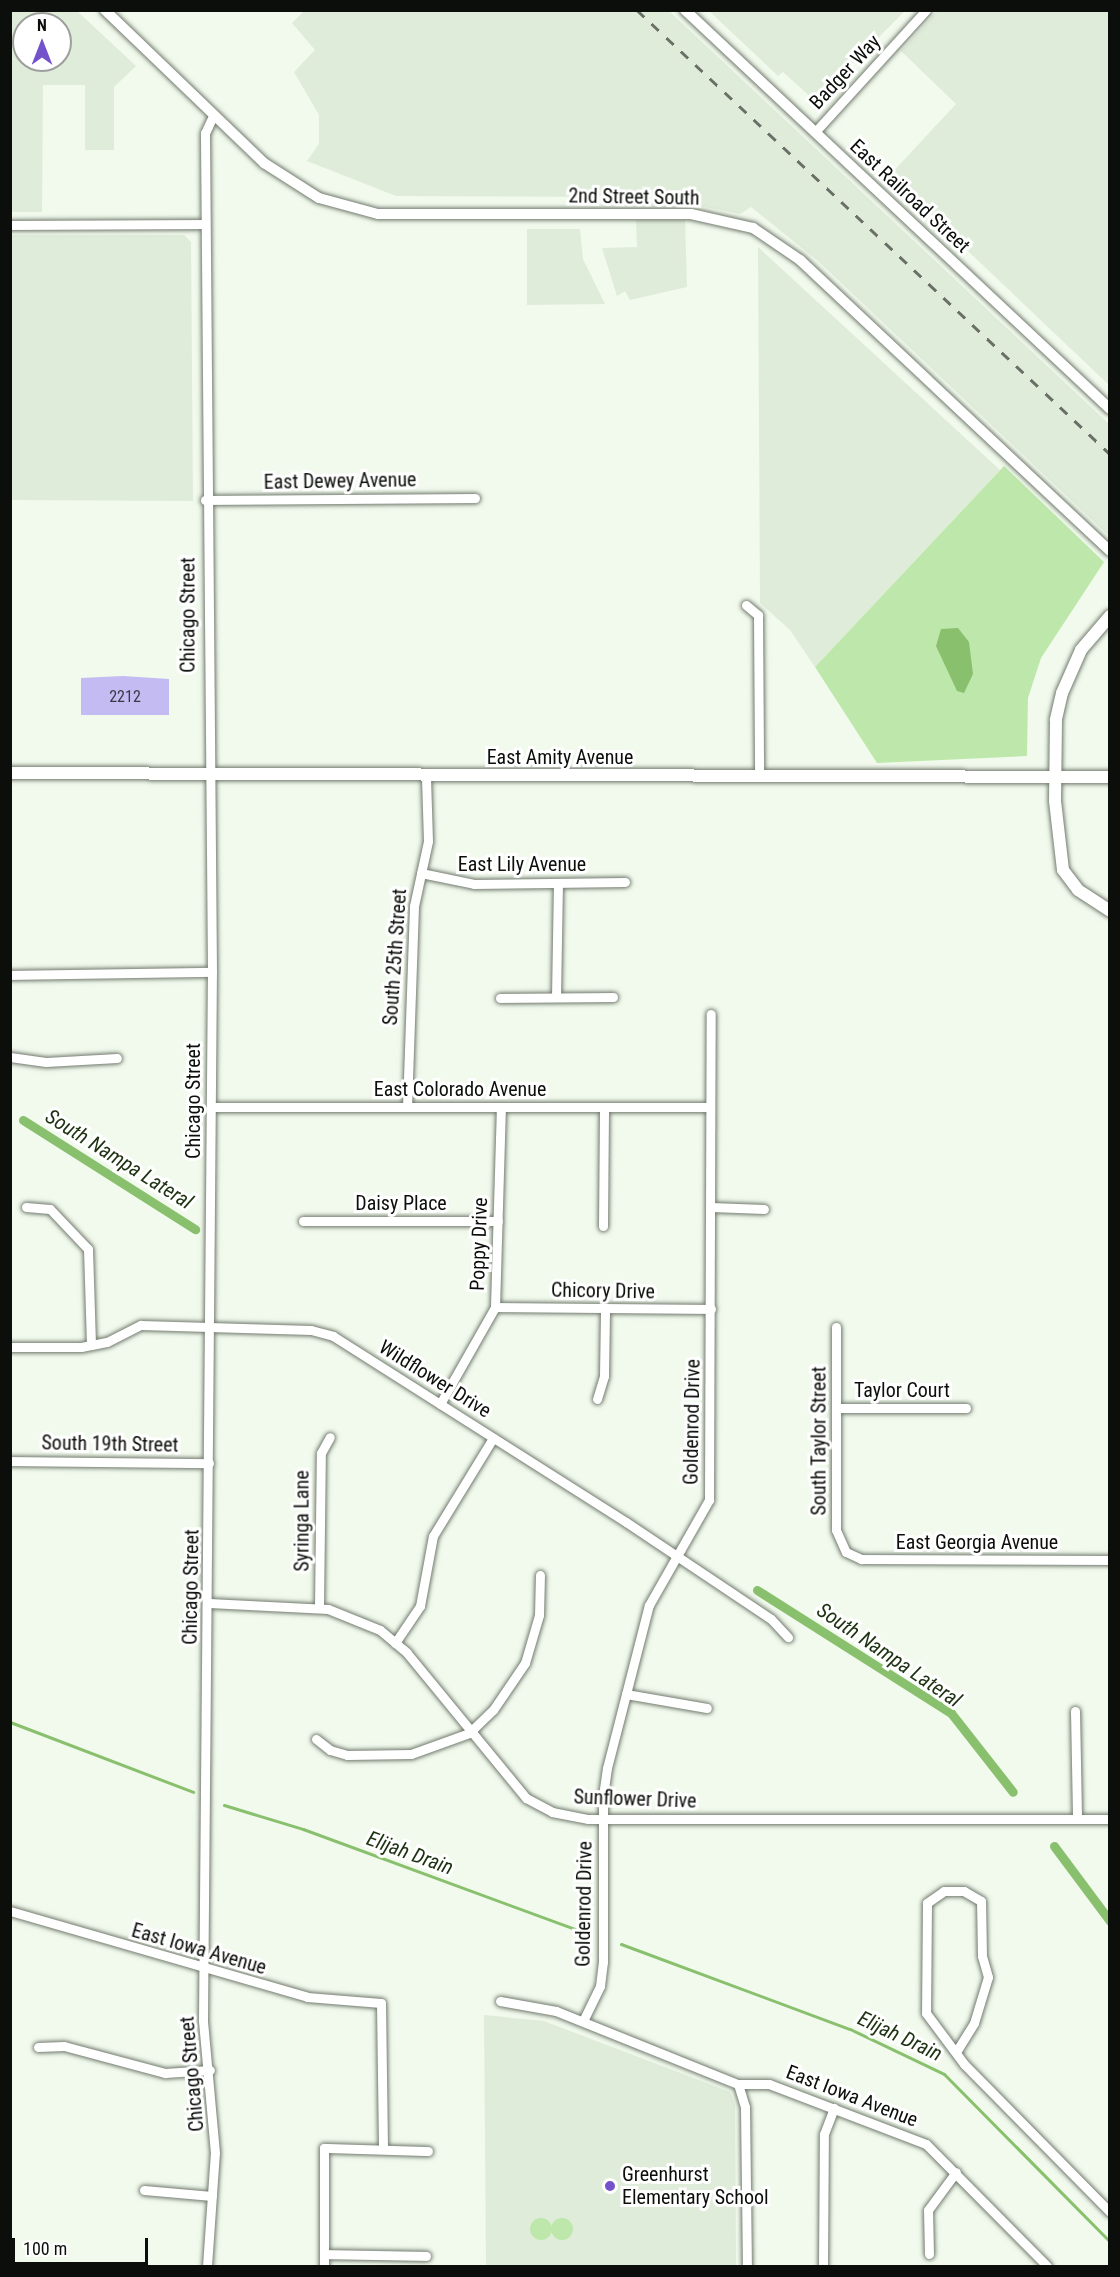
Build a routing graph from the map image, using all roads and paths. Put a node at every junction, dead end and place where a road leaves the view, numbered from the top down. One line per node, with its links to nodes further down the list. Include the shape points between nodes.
1 (105, 10): 4 (street, 2nd Street South)
2 (685, 10): 5 (street, East Railroad Street)
3 (926, 10): 5 (street, Badger Way)
4 (213, 117): 6 (street, Chicago Street, via 205,133); 11 (street, 2nd Street South, via 292,185 346,207 412,216 691,214 753,228 800,260)
5 (815, 132): 8 (street, East Railroad Street)
6 (205, 224): 7 (street); 10 (street, Chicago Street)
7 (10, 225)
8 (1110, 409)
9 (475, 498): 10 (street, East Dewey Avenue)
10 (205, 500): 15 (street, Chicago Street)
11 (1110, 551)
12 (746, 605): 17 (street, via 758,615)
13 (1110, 616): 18 (main road, via 1069,672 1056,720)
14 (10, 773): 15 (main road, East Amity Avenue)
15 (207, 776): 16 (main road, East Amity Avenue); 24 (street, Chicago Street)
16 (426, 776): 17 (main road, East Amity Avenue); 20 (street, South 25th Street, via 428,841)
17 (759, 776): 18 (main road, East Amity Avenue)
18 (1055, 777): 19 (main road, East Amity Avenue); 23 (main road, via 1055,830 1063,870 1078,890)
19 (1110, 777)
20 (422, 873): 22 (street, East Lily Avenue, via 474,884); 33 (street, South 25th Street, via 414,906)
21 (624, 882): 22 (street, East Lily Avenue)
22 (558, 883): 28 (street)
23 (1110, 911)
24 (212, 972): 25 (street); 32 (street, Chicago Street)
25 (10, 975)
26 (613, 997): 28 (street)
27 (500, 998): 28 (street)
28 (556, 998)
29 (711, 1014): 36 (street, Goldenrod Drive)
30 (10, 1057): 31 (street, via 46,1062)
31 (117, 1058)
32 (211, 1107): 33 (street, East Colorado Avenue); 46 (street, Chicago Street)
33 (407, 1107): 34 (street, East Colorado Avenue)
34 (501, 1107): 35 (street, East Colorado Avenue); 41 (street, Poppy Drive)
35 (604, 1107): 36 (street, East Colorado Avenue); 42 (street)
36 (710, 1107): 38 (street, Goldenrod Drive)
37 (26, 1207): 48 (street, via 50,1209 88,1249)
38 (711, 1207): 39 (street); 44 (street, Goldenrod Drive)
39 (764, 1209)
40 (303, 1221): 41 (street, Daisy Place)
41 (498, 1221): 43 (street, Poppy Drive)
42 (603, 1226)
43 (495, 1307): 45 (street, Chicory Drive); 51 (street, Poppy Drive)
44 (711, 1309): 45 (street, Chicory Drive); 59 (street, Goldenrod Drive, via 709,1500)
45 (605, 1310): 50 (street, via 604,1376)
46 (210, 1325): 48 (street, Wildflower Drive, via 141,1325); 51 (street, Wildflower Drive, via 311,1330 333,1336); 57 (street, Chicago Street)
47 (836, 1327): 52 (street, South Taylor Street)
48 (91, 1345): 49 (street, Wildflower Drive)
49 (10, 1347)
50 (597, 1399)
51 (440, 1404): 55 (street, Wildflower Drive)
52 (837, 1408): 53 (street, Taylor Court); 58 (street, South Taylor Street, via 836,1530)
53 (966, 1408)
54 (330, 1437): 63 (street, Syringa Lane, via 321,1453)
55 (493, 1438): 59 (street, Wildflower Drive); 65 (street, via 433,1536 420,1606)
56 (10, 1461): 57 (street, South 19th Street)
57 (209, 1463): 62 (street, Chicago Street)
58 (846, 1552): 60 (street, East Georgia Avenue, via 861,1559)
59 (675, 1555): 64 (street, Wildflower Drive, via 771,1618); 66 (street, Goldenrod Drive, via 649,1605)
60 (1110, 1560)
61 (540, 1575): 69 (street, via 539,1615 525,1663 493,1710)
62 (209, 1603): 63 (street, Sunflower Drive); 75 (street, Chicago Street)
63 (320, 1607): 65 (street, Sunflower Drive, via 354,1618)
64 (788, 1636)
65 (395, 1643): 69 (street, Sunflower Drive)
66 (626, 1694): 67 (street); 71 (street, Goldenrod Drive, via 608,1768)
67 (707, 1708)
68 (1075, 1711): 72 (street)
69 (469, 1733): 70 (street, via 411,1754 347,1755 330,1750); 71 (street, Sunflower Drive, via 526,1798 552,1812)
70 (316, 1739)
71 (603, 1819): 72 (street, Sunflower Drive); 77 (street, Goldenrod Drive, via 603,1962 600,1986)
72 (1077, 1819): 73 (street, Sunflower Drive)
73 (1110, 1819)
74 (10, 1911): 75 (street, East Iowa Avenue)
75 (207, 1972): 80 (street, Chicago Street, via 203,2020); 83 (street, East Iowa Avenue, via 307,1997 381,2003)
76 (500, 2001): 77 (street, East Iowa Avenue, via 545,2008)
77 (584, 2021): 81 (street, East Iowa Avenue)
78 (38, 2047): 80 (street, via 85,2050 165,2073)
79 (956, 2052): 79 (street, via 926,2013 927,1903 944,1891 964,1891 981,1901 982,1956 988,1977 974,2024); 88 (street)
80 (210, 2070): 87 (street, Chicago Street, via 215,2112)
81 (738, 2084): 82 (street, East Iowa Avenue, via 770,2084); 94 (street, via 746,2107)
82 (834, 2109): 85 (street, East Iowa Avenue, via 926,2144); 95 (street, via 824,2134)
83 (383, 2148): 84 (street); 89 (street, via 324,2148)
84 (428, 2151)
85 (956, 2172): 90 (street, via 928,2210); 96 (street, East Iowa Avenue)
86 (144, 2190): 87 (street)
87 (212, 2196): 92 (street, Chicago Street)
88 (1110, 2212)
89 (324, 2254): 91 (street); 93 (street)
90 (929, 2254)
91 (426, 2256)
92 (207, 2266)
93 (324, 2266)
94 (747, 2266)
95 (823, 2266)
96 (1047, 2266)

